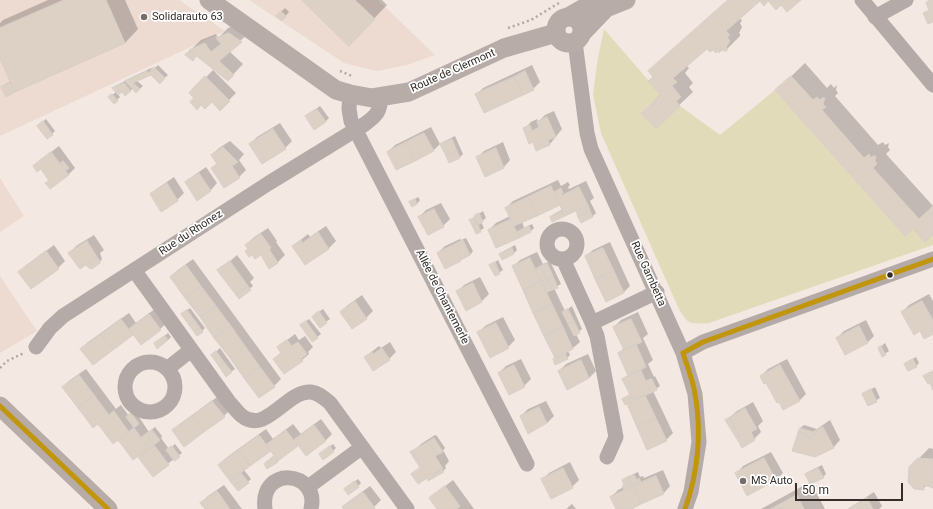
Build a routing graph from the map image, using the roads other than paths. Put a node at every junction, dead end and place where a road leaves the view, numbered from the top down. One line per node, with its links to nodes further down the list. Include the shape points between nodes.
1 (209, 0): 11 (main road, Route de Clermont, via 336,90)
2 (598, 0): 6 (main road)
3 (626, 0): 9 (main road, via 606,8)
4 (862, 0): 7 (street)
5 (906, 0): 7 (street)
6 (564, 10): 8 (main road, via 555,29); 9 (main road, via 581,24)
7 (875, 17): 10 (street)
8 (556, 33): 9 (main road, via 560,40 567,43); 12 (main road, Route de Clermont, via 504,48 409,92)
9 (578, 38): 17 (street, Rue Gambetta, via 587,133 591,149)
10 (933, 85)
11 (354, 86): 12 (main road, Route de Clermont, via 372,98); 13 (street, Allée de Chantemerle, via 349,109)
12 (381, 96): 13 (street, Rue du Rhonez, via 380,109 375,116)
13 (356, 130): 16 (street, Rue du Rhonez, via 269,182); 26 (street, Allée de Chantemerle)
14 (564, 259): 18 (street)
15 (933, 260): 21 (street, via 703,342)
16 (134, 270): 19 (street, Rue du Rhonez, via 63,316 50,328); 20 (street)
17 (657, 292): 18 (street); 21 (street, Rue Gambetta)
18 (592, 323): 25 (street, via 597,336 616,437)
19 (36, 348)
20 (191, 350): 22 (street); 24 (street, via 242,416 258,420 266,418 296,396 312,392 330,403)
21 (683, 353): 28 (street, Rue Gambetta, via 695,394 699,442)
22 (167, 369)
23 (3, 415): 29 (main road)
24 (362, 448): 27 (street); 32 (street)
25 (607, 457)
26 (528, 464)
27 (308, 487): 30 (street, via 296,478 281,478 268,487 265,494); 31 (street, via 312,495)
28 (691, 492): 33 (street, Rue Gambetta); 34 (street)
29 (108, 509)
30 (265, 509)
31 (311, 509)
32 (407, 509)
33 (685, 509)
34 (692, 509)

